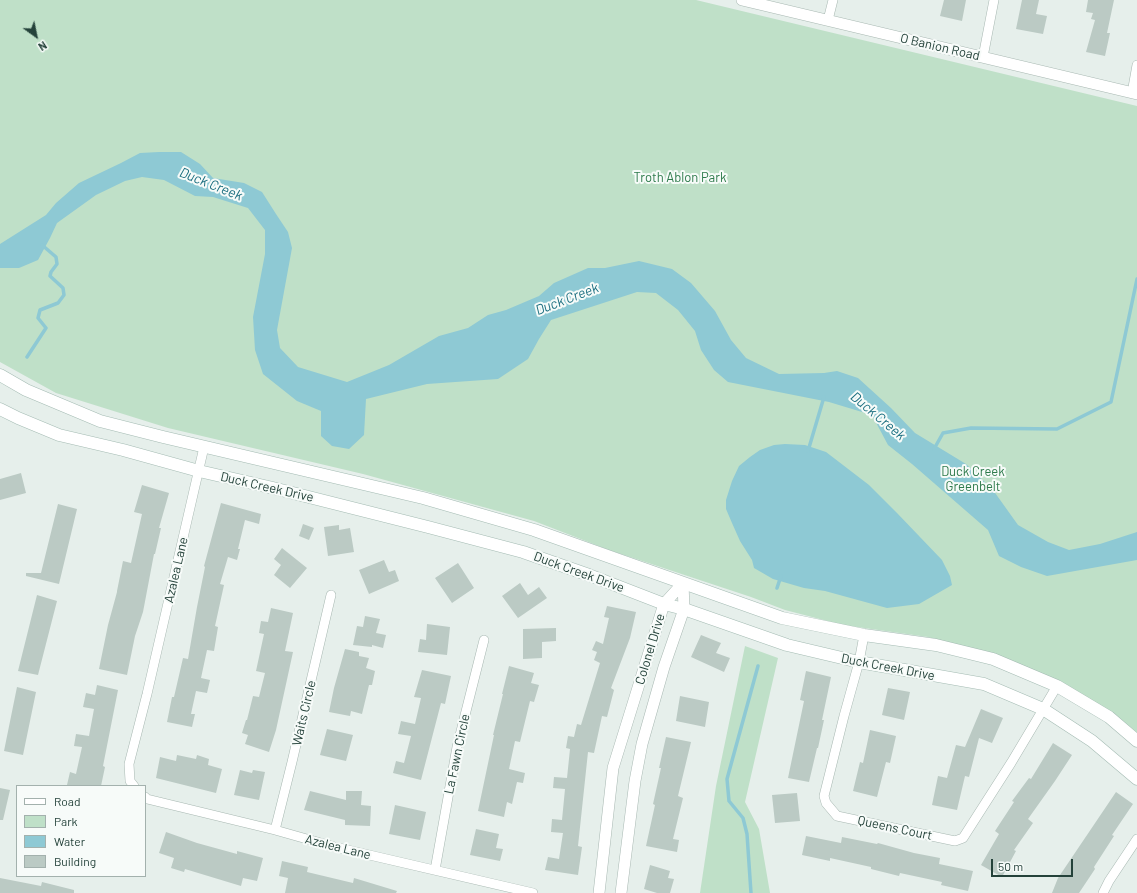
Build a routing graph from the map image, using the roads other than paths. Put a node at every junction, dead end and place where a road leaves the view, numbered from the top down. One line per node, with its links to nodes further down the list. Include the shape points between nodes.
1 (742, 0): 4 (street, O Banion Road)
2 (833, 0): 4 (street)
3 (994, 0): 5 (street)
4 (828, 20): 5 (street, O Banion Road)
5 (983, 57): 7 (street, O Banion Road)
6 (1137, 65): 7 (street)
7 (1135, 94)
8 (0, 375): 10 (main road, Duck Creek Drive, via 26,390 100,421)
9 (0, 409): 11 (main road, Duck Creek Drive, via 59,435)
10 (204, 447): 11 (street, Azalea Lane); 12 (main road, Duck Creek Drive, via 423,498 534,530)
11 (198, 471): 14 (main road, Duck Creek Drive, via 523,552); 23 (street, Azalea Lane, via 129,764 130,781)
12 (683, 582): 14 (street, Colonel Drive); 15 (street, Colonel Drive); 16 (main road, Duck Creek Drive, via 782,618)
13 (331, 595): 25 (street, Waits Circle)
14 (664, 604): 15 (main road, Duck Creek Drive); 29 (street, Colonel Drive, via 613,768)
15 (684, 609): 18 (main road, Duck Creek Drive, via 787,645); 30 (street, Colonel Drive, via 642,744)
16 (864, 635): 18 (street, Queens Court); 19 (main road, Duck Creek Drive, via 936,645 993,659)
17 (484, 640): 27 (street, La Fawn Circle, via 457,747)
18 (859, 662): 20 (main road, Duck Creek Drive, via 984,684); 20 (street, Queens Court, via 824,796 826,803 837,816 955,841 963,838)
19 (1057, 686): 20 (street, Queens Court); 21 (main road, Duck Creek Drive, via 1109,718)
20 (1043, 709): 22 (main road, Duck Creek Drive, via 1092,741)
21 (1137, 741)
22 (1137, 779)
23 (133, 785)
24 (146, 798): 25 (street, Azalea Lane)
25 (275, 830): 27 (street, Azalea Lane)
26 (1137, 839): 31 (street)
27 (435, 870): 28 (street, Azalea Lane)
28 (533, 893)
29 (599, 893)
30 (621, 893)
31 (1102, 893)

